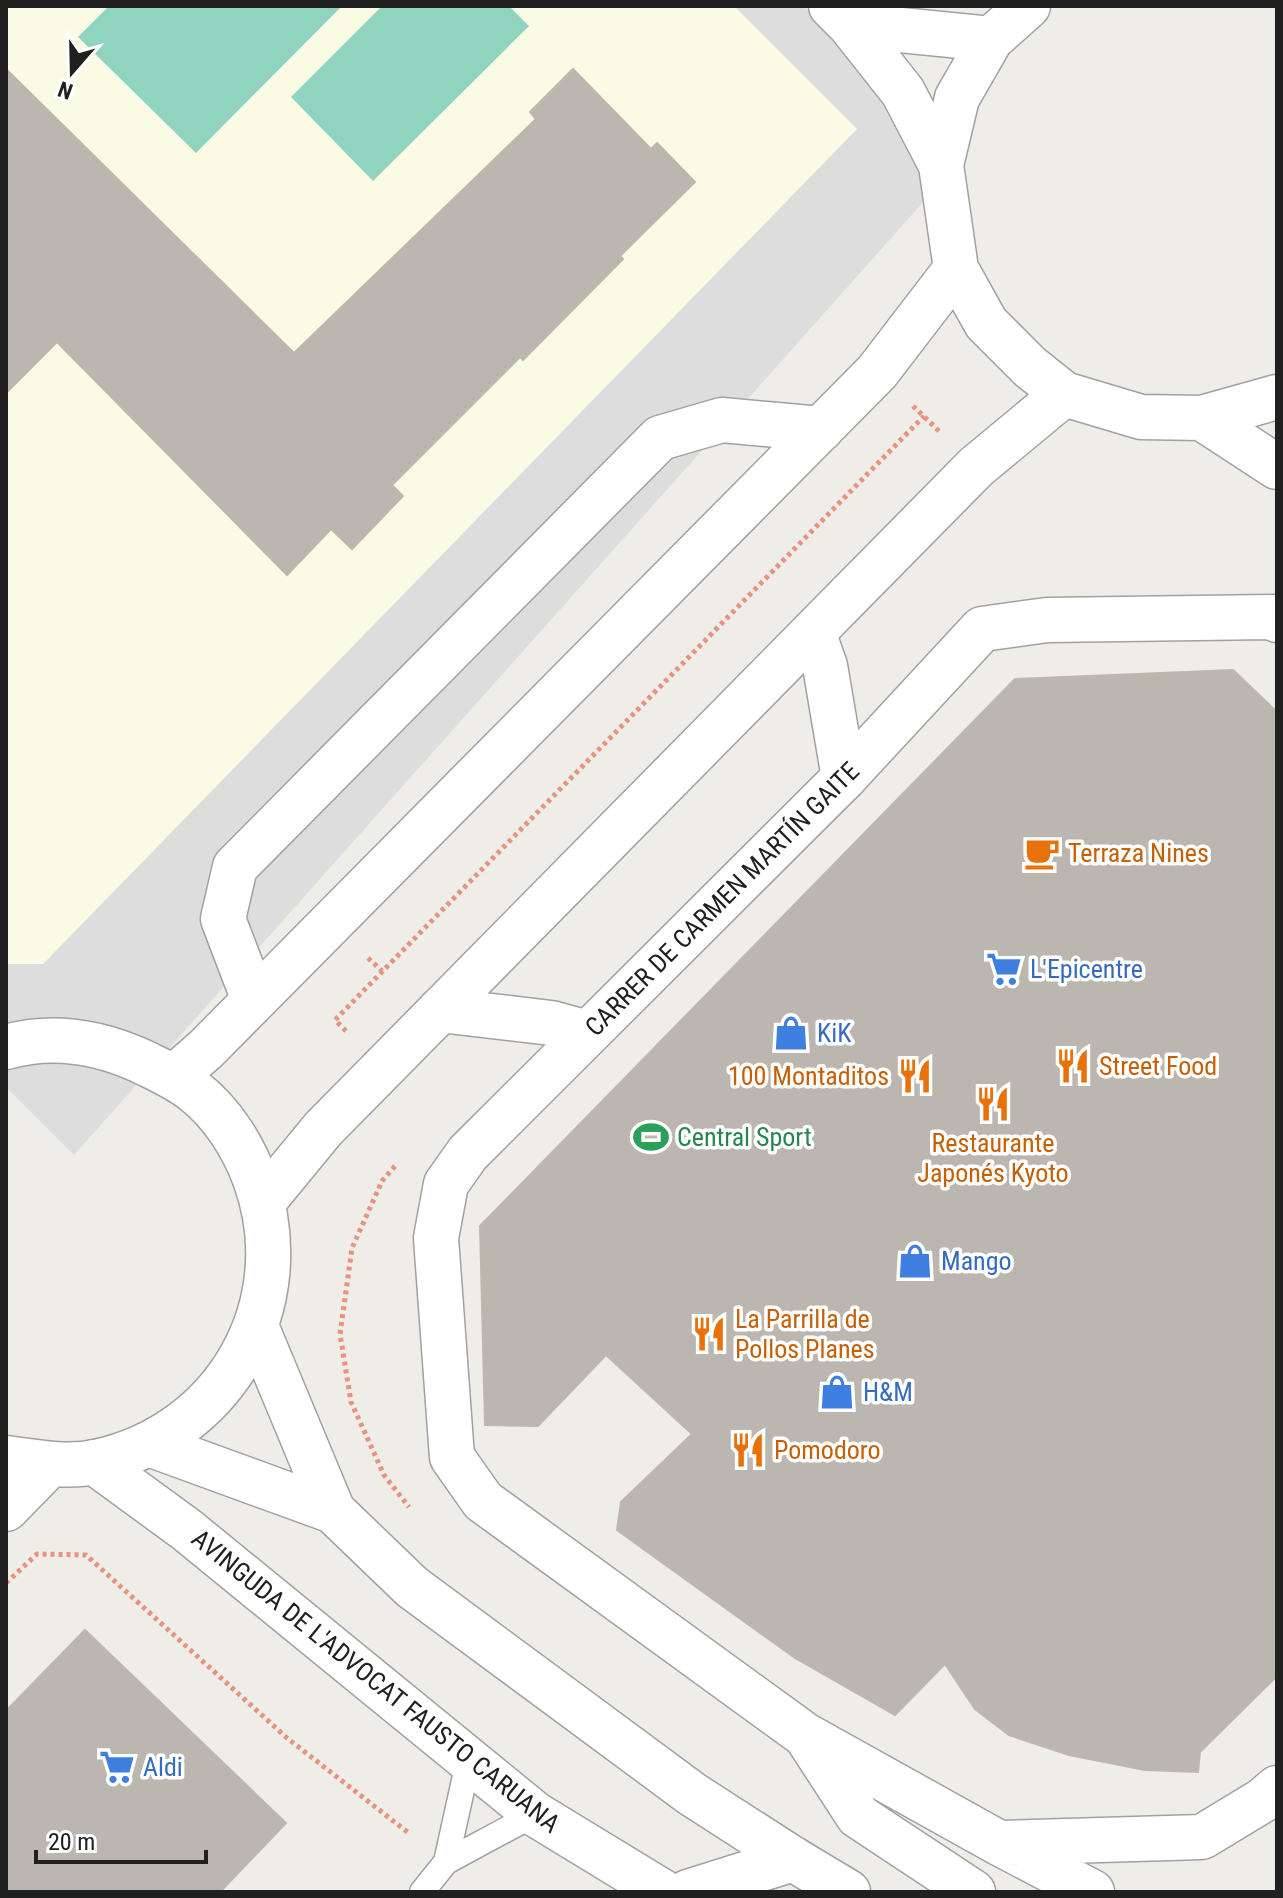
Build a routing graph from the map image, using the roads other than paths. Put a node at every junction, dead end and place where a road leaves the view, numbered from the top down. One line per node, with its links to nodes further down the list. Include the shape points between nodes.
1 (1028, 6): 3 (street)
2 (841, 16): 3 (street); 4 (street, via 903,92)
3 (991, 39): 4 (street, via 957,98)
4 (941, 165): 5 (street)
5 (956, 269): 6 (street, via 986,323); 9 (street, via 877,372)
6 (1064, 394): 8 (street, via 1141,417); 12 (street, via 976,467)
7 (1277, 397): 8 (street)
8 (1202, 418): 10 (street)
9 (821, 429): 14 (street); 14 (street, via 722,420 660,438 649,449 235,867 223,919)
10 (1277, 467)
11 (1277, 620): 13 (street, CARRER DE CARMEN MARTÍN GAITE, via 1047,620 982,629)
12 (813, 632): 13 (street, via 825,666); 15 (street)
13 (844, 778): 16 (street, CARRER DE CARMEN MARTÍN GAITE)
14 (254, 1000): 18 (street)
15 (440, 1010): 16 (street, via 551,1023); 19 (street, via 323,1129)
16 (587, 1033): 27 (street, CARRER DE CARMEN MARTÍN GAITE, via 468,1153 446,1184 436,1238 452,1457 483,1501)
17 (6, 1047): 18 (street, via 70,1040 111,1047)
18 (174, 1077): 19 (street, via 225,1123 247,1158)
19 (263, 1202): 20 (street, via 268,1274)
20 (256, 1326): 21 (street, via 243,1356 208,1402); 26 (street)
21 (149, 1444): 23 (street); 26 (street)
22 (6, 1458): 24 (street)
23 (94, 1462): 24 (street); 28 (street, AVINGUDA DE L'ADVOCAT FAUSTO CARUANA, via 187,1530)
24 (50, 1464): 25 (street)
25 (6, 1509)
26 (333, 1511): 32 (street, via 412,1587 692,1794)
27 (805, 1735): 31 (street); 38 (street, via 858,1816)
28 (469, 1758): 30 (street, AVINGUDA DE L'ADVOCAT FAUSTO CARUANA); 33 (lane)
29 (1277, 1788): 31 (street, via 1202,1837)
30 (535, 1814): 33 (lane); 35 (street, AVINGUDA DE L'ADVOCAT FAUSTO CARUANA)
31 (999, 1843): 39 (street)
32 (793, 1859): 36 (street); 37 (street)
33 (446, 1862): 34 (lane)
34 (422, 1892)
35 (663, 1892)
36 (688, 1892)
37 (848, 1892)
38 (973, 1892)
39 (1092, 1892)

